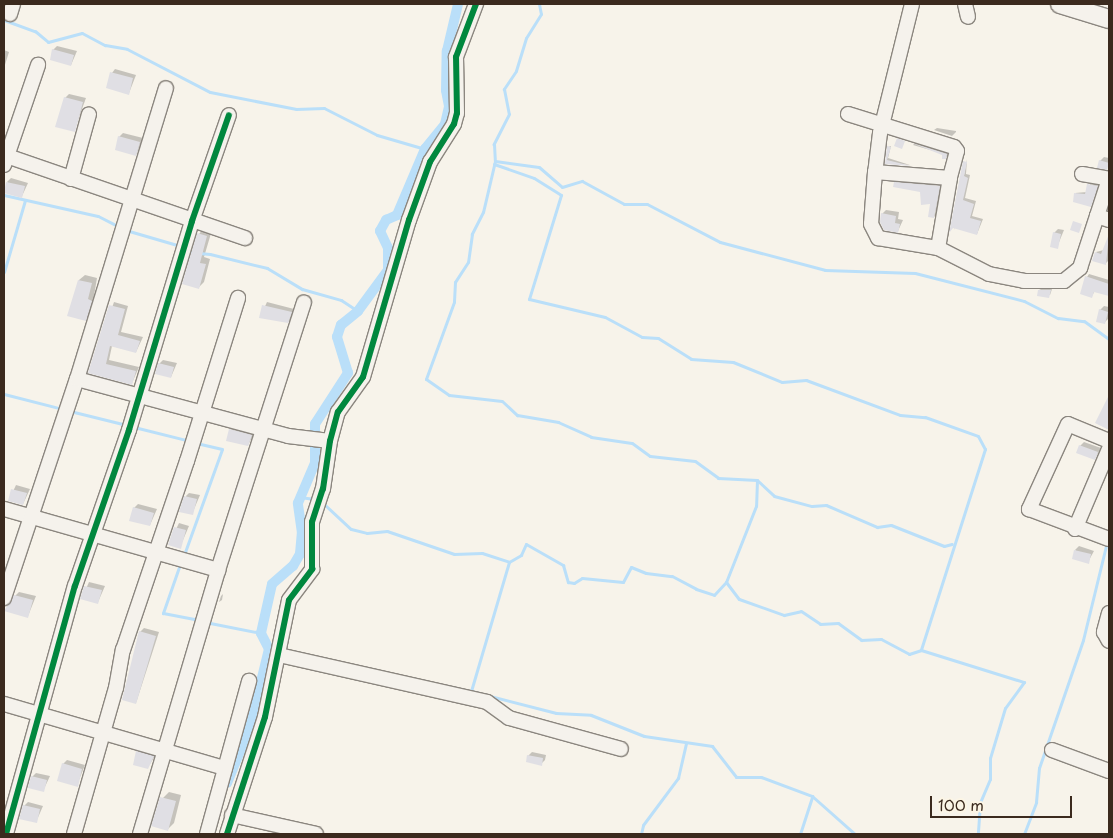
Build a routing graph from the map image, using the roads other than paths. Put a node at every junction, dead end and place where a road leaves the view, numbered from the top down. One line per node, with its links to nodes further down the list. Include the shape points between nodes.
1 (476, 4): 28 (street, via 456,57 457,113 449,136 435,154 409,220 363,377 338,412)
2 (912, 4): 10 (street)
3 (1060, 4): 4 (main road)
4 (1109, 19)
5 (38, 65): 11 (street)
6 (166, 88): 17 (street)
7 (89, 114): 15 (street)
8 (848, 114): 10 (street)
9 (229, 116): 19 (street)
10 (882, 125): 12 (street); 14 (street, via 954,147 957,151)
11 (5, 159): 15 (street)
12 (875, 172): 14 (street); 21 (street, via 871,224 878,238)
13 (1082, 174): 16 (street)
14 (950, 178): 21 (street)
15 (71, 179): 17 (street)
16 (1109, 179): 18 (street)
17 (131, 201): 19 (street); 24 (street)
18 (1103, 218): 21 (street, via 1080,268 1064,281 1024,281 989,274)
19 (192, 222): 20 (street); 25 (street)
20 (245, 238)
21 (938, 248)
22 (238, 298): 26 (street)
23 (304, 302): 27 (street)
24 (77, 379): 25 (street); 32 (street)
25 (140, 397): 26 (street); 34 (street)
26 (203, 413): 27 (street); 36 (street)
27 (265, 429): 28 (street, via 288,436); 37 (street)
28 (330, 441): 41 (street, via 323,489 312,522 312,569 289,600 281,630)
29 (1109, 441): 33 (street, via 1068,424 1030,504 1034,513)
30 (1109, 450): 33 (street)
31 (4, 509): 32 (street)
32 (30, 517): 34 (street); 38 (street)
33 (1075, 529): 35 (street)
34 (94, 535): 36 (street); 44 (street, via 56,649)
35 (1109, 539)
36 (156, 552): 37 (street); 45 (street, via 123,650)
37 (218, 570): 47 (street)
38 (4, 598)
39 (1109, 613): 40 (street, via 1104,632)
40 (1109, 641)
41 (280, 655): 46 (street, via 488,702 509,718); 51 (street, via 265,717)
42 (249, 681): 49 (street)
43 (4, 704): 44 (street)
44 (40, 714): 45 (street); 52 (street)
45 (104, 732): 47 (street); 53 (street)
46 (621, 749)
47 (163, 750): 49 (street); 54 (street)
48 (1052, 750): 50 (street)
49 (224, 768): 55 (street)
50 (1109, 771)
51 (232, 815): 56 (street); 57 (street)
52 (6, 834)
53 (74, 834)
54 (140, 834)
55 (207, 834)
56 (227, 834)
57 (316, 834)

